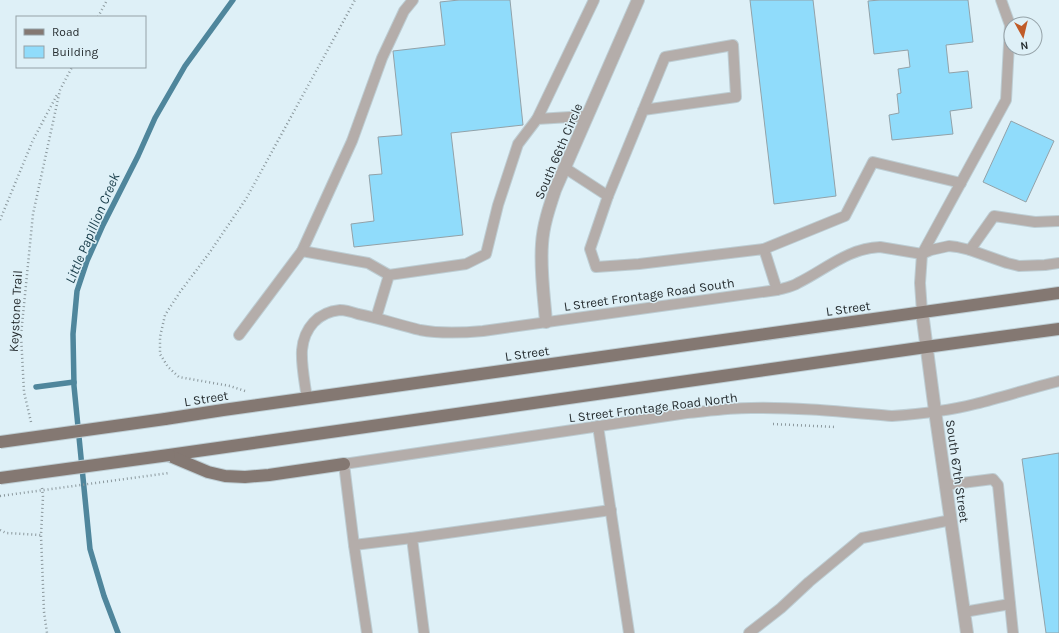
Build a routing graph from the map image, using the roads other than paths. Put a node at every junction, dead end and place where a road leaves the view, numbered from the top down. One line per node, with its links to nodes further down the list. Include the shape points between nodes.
1 (413, 0): 14 (lane, via 404,11 382,58 352,141)
2 (594, 0): 7 (lane)
3 (638, 0): 6 (street, South 66th Circle)
4 (1001, 0): 9 (lane, via 1010,25 1006,100)
5 (643, 110): 5 (lane, via 665,56 734,45 736,98); 10 (lane)
6 (587, 116): 7 (lane); 8 (street, South 66th Circle)
7 (537, 119): 17 (lane, via 518,144 498,205 486,254 466,264)
8 (565, 168): 10 (lane); 22 (street, South 66th Circle, via 546,219 542,244)
9 (961, 183): 12 (lane, via 873,162 845,216); 15 (lane)
10 (608, 196): 12 (lane, via 590,249 596,267)
11 (1059, 221): 13 (lane, via 1035,222 994,216)
12 (764, 250): 18 (lane)
13 (970, 250): 15 (lane, L Street Frontage Road South, via 950,246); 16 (lane, L Street Frontage Road South, via 1019,266)
14 (302, 251): 17 (lane, via 368,263); 24 (lane)
15 (922, 254): 18 (lane, L Street Frontage Road South, via 880,246 864,248 851,252 797,284); 20 (lane)
16 (1059, 263)
17 (388, 275): 21 (lane)
18 (777, 290): 22 (lane, L Street Frontage Road South)
19 (1059, 293): 20 (main road, L Street)
20 (922, 312): 25 (street, South 67th Street); 27 (main road, L Street)
21 (376, 318): 22 (lane, L Street Frontage Road South, via 442,333 483,331); 27 (lane, L Street Frontage Road South, via 342,310 328,312 317,319 305,337 302,349)
22 (546, 322)
23 (1059, 329): 25 (main road)
24 (239, 335)
25 (926, 347): 28 (street, South 67th Street); 31 (main road)
26 (1059, 381): 28 (lane, L Street Frontage Road North, via 976,404)
27 (307, 398): 30 (main road, L Street, bridge)
28 (935, 411): 29 (lane, L Street Frontage Road North, via 892,416 783,408 718,409); 34 (street, South 67th Street)
29 (598, 426): 32 (lane, L Street Frontage Road North); 35 (lane)
30 (0, 442)
31 (168, 455): 32 (main road, via 208,472 225,476 269,475); 33 (main road, bridge)
32 (344, 464): 38 (lane)
33 (0, 478)
34 (946, 485): 36 (street, South 67th Street); 39 (lane, via 993,479 998,485)
35 (610, 510): 37 (lane); 43 (lane)
36 (951, 520): 40 (street, South 67th Street); 44 (lane, via 862,538)
37 (412, 538): 38 (lane); 42 (lane)
38 (354, 545): 41 (lane)
39 (1010, 604): 40 (lane); 46 (lane)
40 (964, 612): 45 (street, South 67th Street)
41 (367, 633)
42 (424, 633)
43 (629, 633)
44 (749, 633)
45 (967, 633)
46 (1013, 633)

